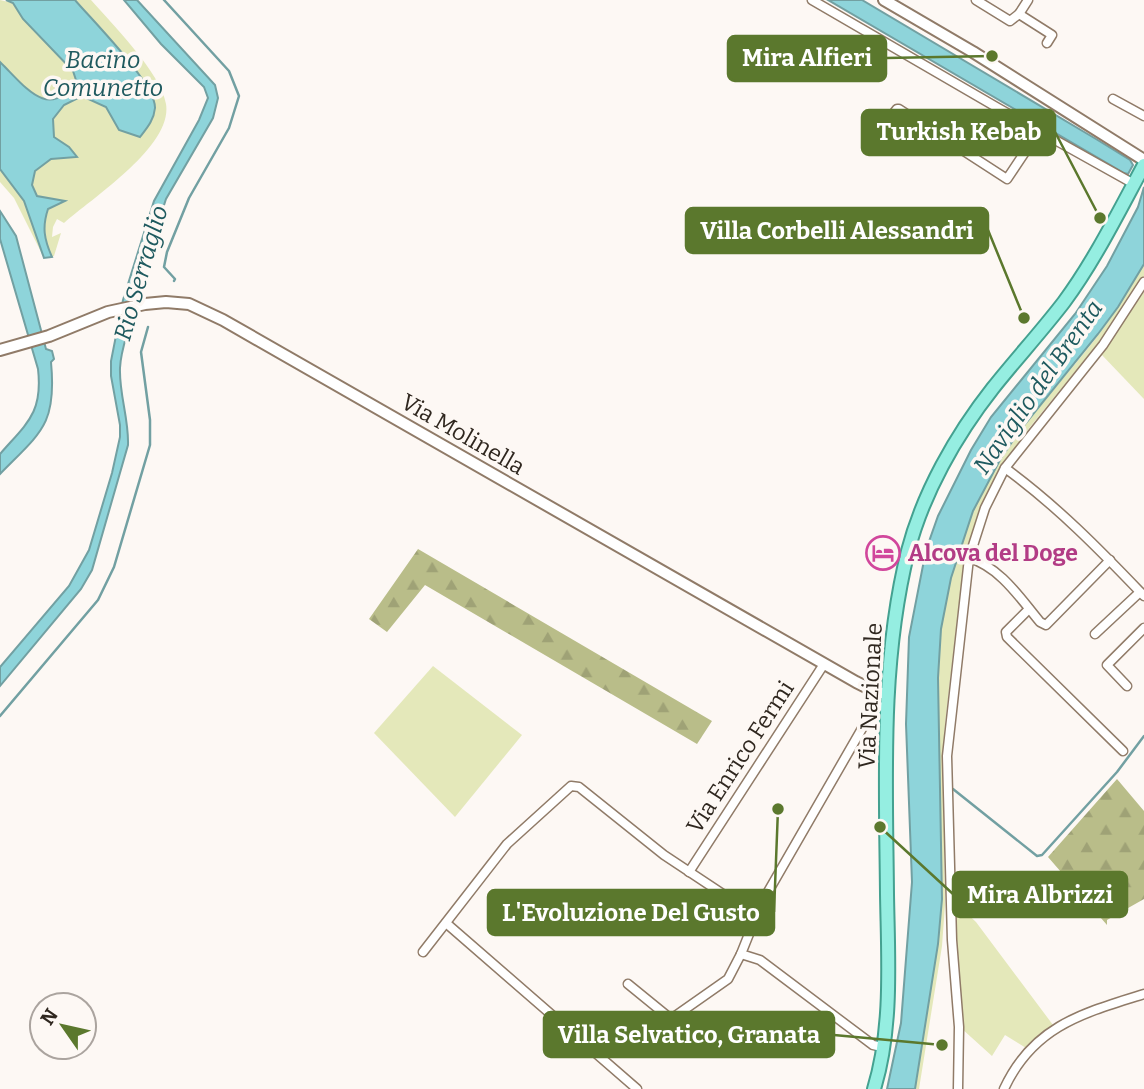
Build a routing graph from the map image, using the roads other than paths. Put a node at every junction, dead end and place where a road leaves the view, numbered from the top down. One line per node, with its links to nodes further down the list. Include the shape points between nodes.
1 (811, 0): 9 (street)
2 (884, 0): 11 (street, via 973,52)
3 (976, 0): 5 (street, via 1007,20)
4 (1028, 0): 5 (street)
5 (1019, 14): 6 (street, via 1052,35)
6 (1047, 43)
7 (1113, 99): 8 (street)
8 (1144, 116)
9 (1039, 131): 10 (street, via 1007,179 899,109); 12 (street)
10 (876, 136)
11 (1144, 164): 12 (main road, Via Nazionale)
12 (1134, 183): 24 (main road, Via Nazionale, via 1072,290 980,405 936,480 916,525 902,575)
13 (1144, 282): 15 (street, via 1102,345)
14 (0, 350): 22 (street, Via Molinella, via 108,312 145,304 181,302 206,311)
15 (1005, 468): 16 (street, via 985,508); 17 (street)
16 (969, 558): 19 (street, via 984,562 997,573); 36 (street, via 947,756)
17 (1110, 560): 18 (street); 19 (street, via 1050,622 1043,624)
18 (1142, 594): 21 (street)
19 (1029, 609): 25 (street, via 1006,632 1007,637)
20 (1144, 628): 23 (street, via 1107,665)
21 (1095, 634)
22 (824, 664): 24 (street, Via Molinella); 26 (street, Via Enrico Fermi)
23 (1127, 686)
24 (882, 700): 27 (street); 33 (main road, Via Nazionale, via 888,993)
25 (1123, 751)
26 (689, 872): 27 (street); 28 (street, via 579,787 571,786 507,845)
27 (756, 916): 30 (street)
28 (446, 923): 29 (street); 34 (street)
29 (423, 952)
30 (741, 954): 31 (street, via 728,979 671,1019); 33 (street, via 760,960 873,1045)
31 (628, 984)
32 (1144, 994): 37 (street, via 1061,1024 1021,1059)
33 (882, 1047): 35 (main road, Via Nazionale)
34 (637, 1089)
35 (874, 1089)
36 (958, 1089)
37 (1004, 1089)

